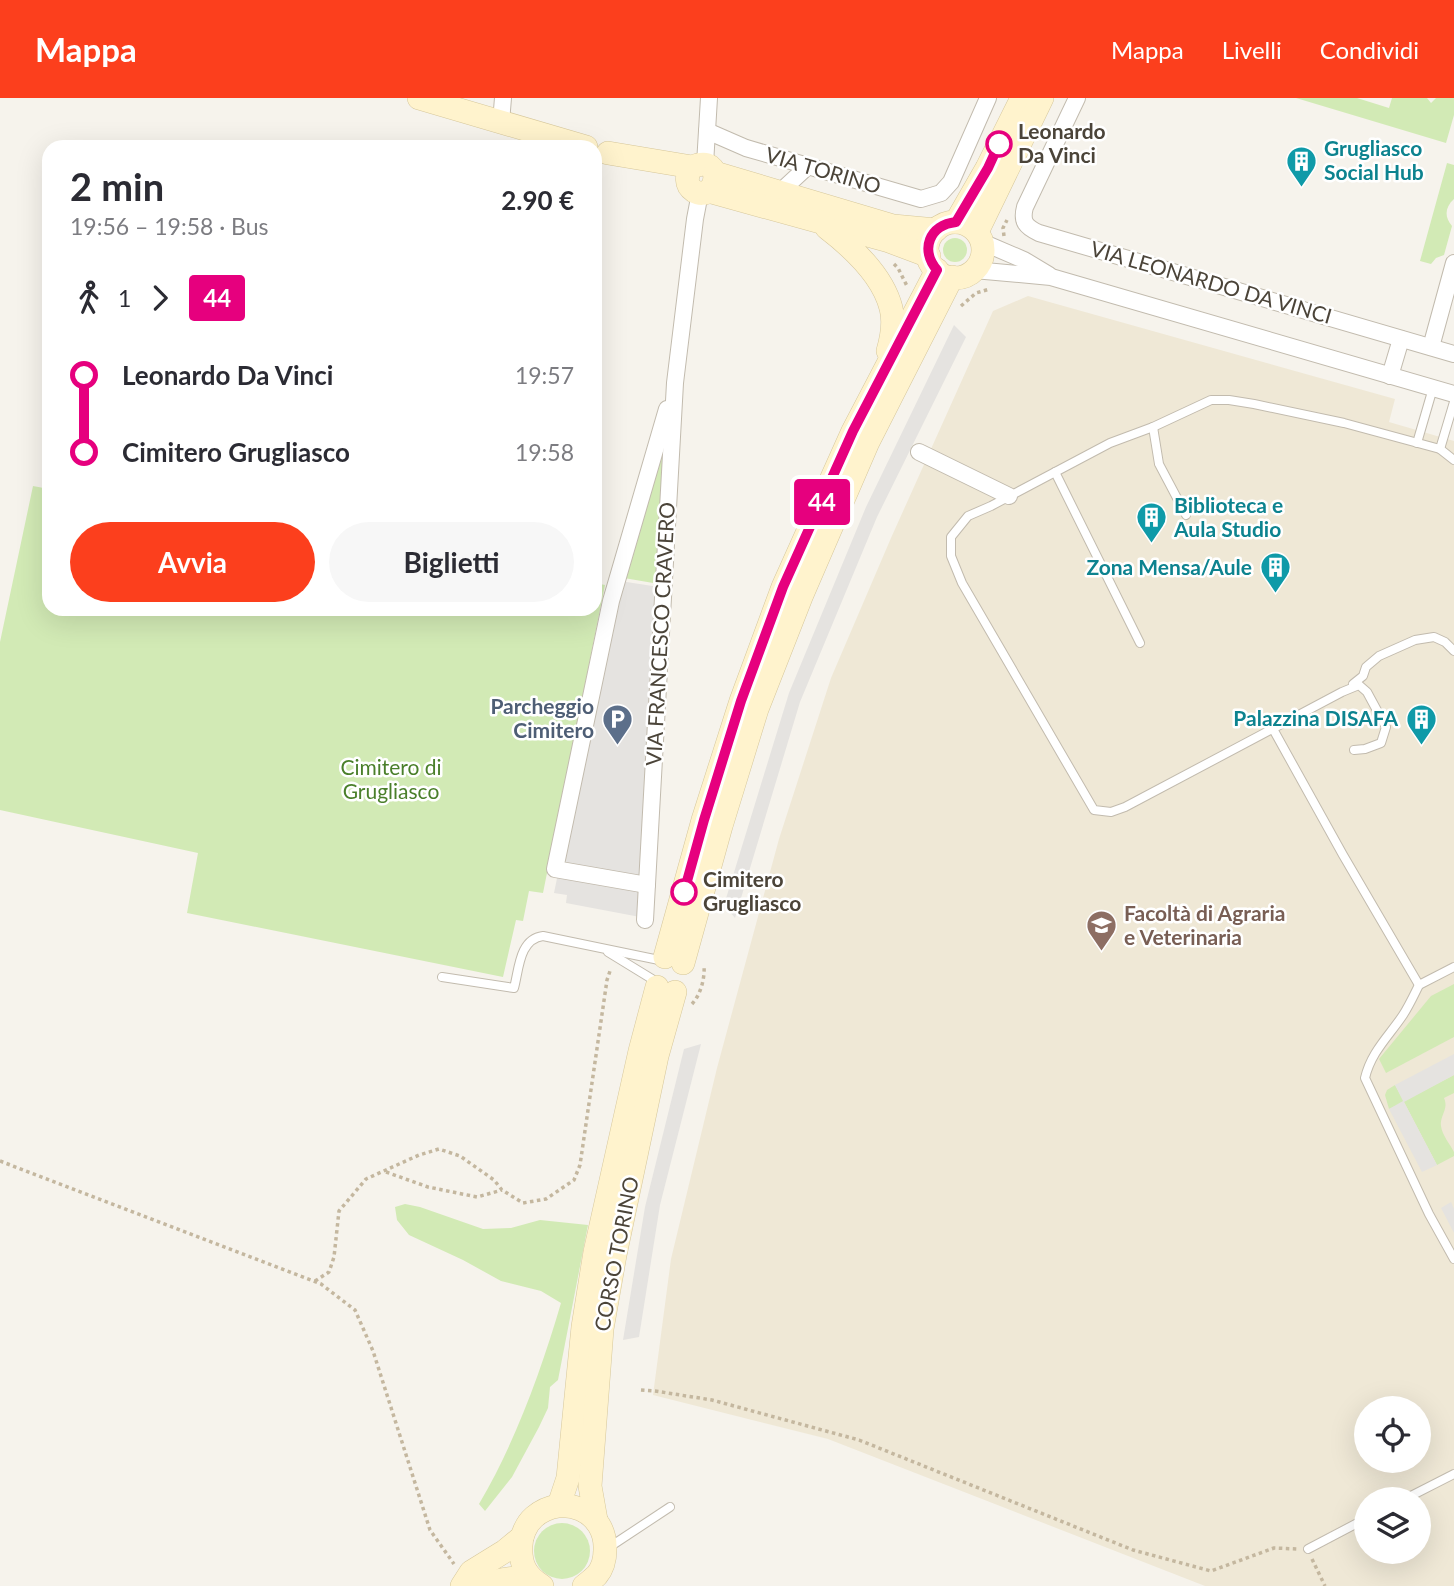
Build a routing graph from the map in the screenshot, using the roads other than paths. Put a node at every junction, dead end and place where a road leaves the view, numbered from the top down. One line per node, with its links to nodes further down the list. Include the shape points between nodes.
1 (419, 98): 8 (street)
2 (503, 98): 8 (street)
3 (709, 98): 9 (street, VIA FRANCESCO CRAVERO)
4 (988, 98): 12 (street, VIA TORINO, via 951,182 941,193 921,199)
5 (1022, 98): 16 (street, CORSO TORINO, via 988,168)
6 (1042, 98): 17 (street)
7 (1077, 98): 22 (street, VIA LEONARDO DA VINCI, via 1025,207 1027,228)
8 (501, 122): 10 (street)
9 (707, 131): 12 (street, VIA TORINO); 13 (street, VIA FRANCESCO CRAVERO)
10 (563, 140)
11 (602, 151): 13 (street)
12 (807, 167): 14 (street)
13 (701, 179): 14 (street); 15 (street); 27 (street, VIA FRANCESCO CRAVERO)
14 (780, 192): 16 (street, via 893,226)
15 (819, 222): 19 (street, via 889,241); 26 (street, via 857,254 879,281 891,308 893,333)
16 (946, 226): 17 (street, via 971,226); 19 (street, CORSO TORINO, via 930,238 928,246)
17 (980, 237): 20 (street, via 982,257); 21 (street, VIA LEONARDO DA VINCI)
18 (1454, 263): 23 (street)
19 (939, 268): 20 (street, via 961,277); 26 (street, CORSO TORINO); 46 (street, CORSO TORINO, via 757,709)
20 (975, 270): 21 (street, VIA LEONARDO DA VINCI)
21 (1051, 277): 25 (street, VIA LEONARDO DA VINCI)
22 (1401, 339): 23 (street, VIA LEONARDO DA VINCI); 25 (street)
23 (1431, 347): 24 (street, VIA LEONARDO DA VINCI)
24 (1454, 354)
25 (1390, 376): 28 (street, VIA LEONARDO DA VINCI)
26 (880, 378): 46 (street, CORSO TORINO, via 783,587 750,676 704,820)
27 (675, 383): 42 (street, VIA FRANCESCO CRAVERO); 42 (street, VIA FRANCESCO CRAVERO, via 611,601 555,869)
28 (1448, 391): 30 (lane); 31 (lane)
29 (1153, 427): 30 (lane, via 1211,400 1229,400); 34 (lane); 36 (lane, via 1158,464)
30 (1417, 443): 31 (lane)
31 (1440, 449): 33 (lane)
32 (919, 452): 35 (street)
33 (1454, 460)
34 (1055, 472): 35 (lane); 37 (lane)
35 (1009, 496): 40 (lane, via 968,516 951,537 951,556 962,583 1094,810 1111,812 1125,807)
36 (1186, 516)
37 (1140, 643)
38 (1454, 651): 39 (lane, via 1434,637 1415,640 1379,656)
39 (1342, 692): 40 (lane); 41 (lane, via 1359,685 1386,727 1381,743)
40 (1273, 729): 48 (lane)
41 (1354, 750)
42 (647, 885): 43 (street, VIA FRANCESCO CRAVERO)
43 (645, 920)
44 (603, 948): 46 (lane); 46 (lane, via 615,957); 47 (lane, via 536,937 523,953 514,988)
45 (1454, 967): 48 (lane)
46 (673, 975): 52 (street, CORSO TORINO, via 639,1051 595,1252 568,1478); 54 (street, CORSO TORINO, via 602,1329 590,1486)
47 (442, 977)
48 (1419, 985): 49 (lane, via 1368,1065 1366,1078)
49 (1454, 1259)
50 (1454, 1474): 51 (lane)
51 (1428, 1487)
52 (559, 1505): 54 (street, via 577,1507); 56 (street, via 542,1510)
53 (670, 1507): 58 (lane)
54 (596, 1520): 58 (street, CORSO TORINO, via 606,1540)
55 (1354, 1525): 57 (lane)
56 (522, 1536): 59 (street, via 524,1570); 60 (street, via 471,1572)
57 (1308, 1549)
58 (605, 1550): 61 (street, via 598,1574)
59 (536, 1582): 60 (street, via 513,1578)
60 (470, 1584)
61 (584, 1586)

